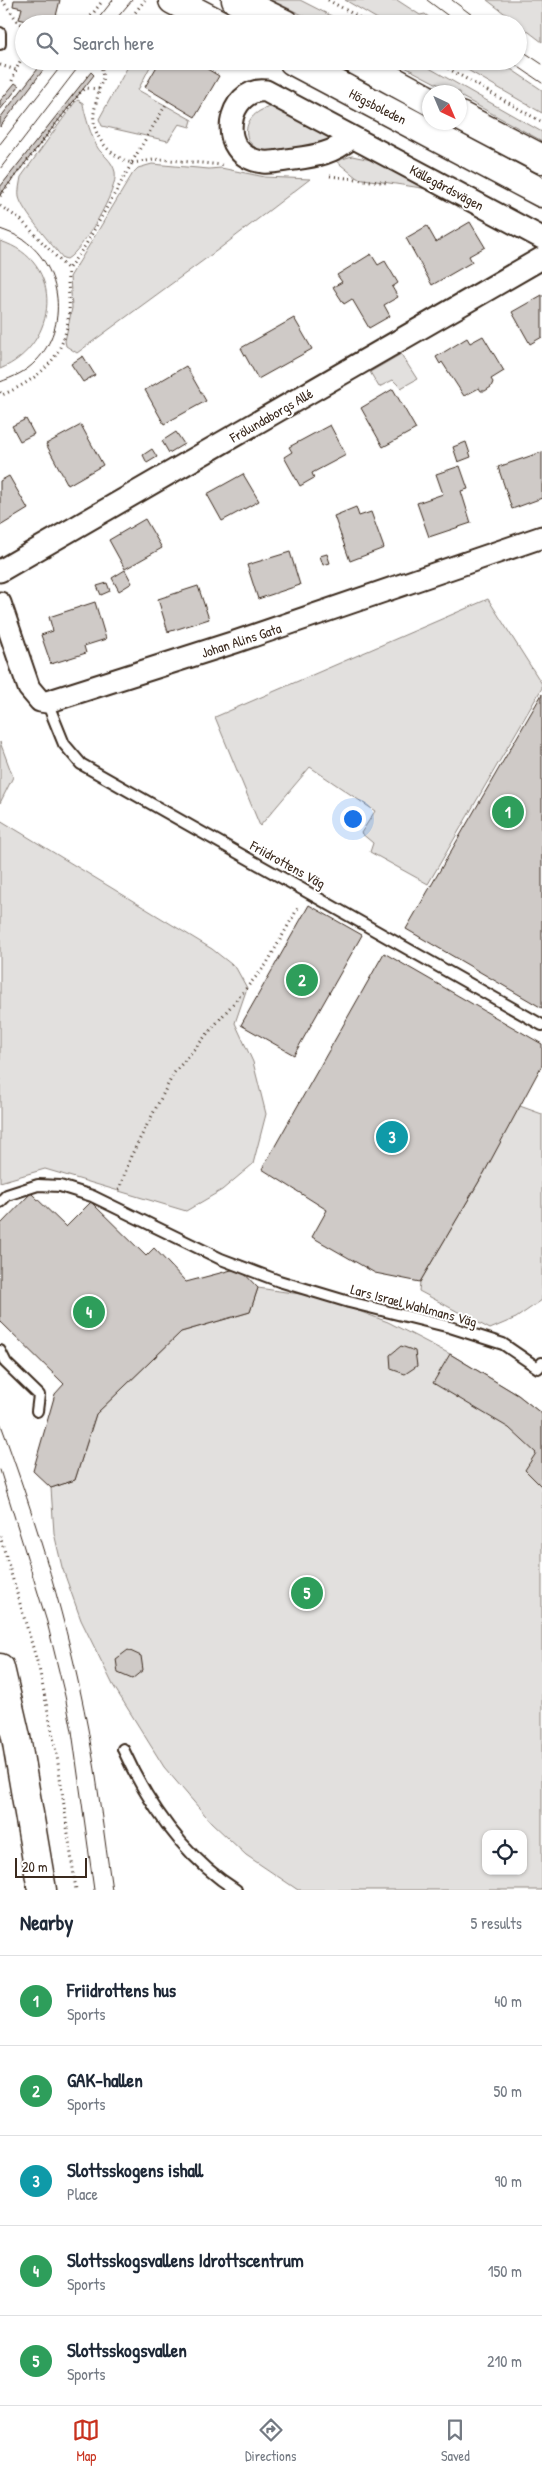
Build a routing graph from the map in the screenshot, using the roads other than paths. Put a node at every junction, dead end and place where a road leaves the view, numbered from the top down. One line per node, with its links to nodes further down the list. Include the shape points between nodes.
1 (173, 0): 3 (main road)
2 (236, 0): 4 (main road)
3 (202, 15)
4 (267, 15)
5 (0, 33): 6 (lane)
6 (0, 44)
7 (310, 70): 14 (main road, Högsboleden)
8 (373, 70): 9 (main road, Högsboleden)
9 (422, 97)
10 (468, 121): 12 (main road); 13 (main road)
11 (351, 138): 11 (street, Källegårdsvägen, via 266,91 260,90 246,98 231,118 232,135 237,146 252,159 262,162 320,156); 15 (street, Källegårdsvägen)
12 (542, 149)
13 (542, 159)
14 (542, 193)
15 (542, 238)
16 (542, 258): 18 (street, Frölundaborgs Allé)
17 (542, 537): 20 (street, Johan Alins Gata, via 235,642)
18 (0, 571)
19 (0, 603): 20 (street, via 29,688 40,701)
20 (47, 702): 21 (lane, Friidrottens Väg, via 64,744 81,764)
21 (542, 1024)
22 (0, 1202): 24 (lane, Lars Israel Wahlmans Väg, via 7,1195 38,1185 60,1186 279,1281 503,1344)
23 (0, 1351): 25 (lane, via 6,1363 39,1395)
24 (541, 1368)
25 (37, 1411)
26 (0, 1668): 28 (main road, via 16,1737)
27 (123, 1749): 29 (lane, via 156,1810 189,1852)
28 (42, 1890)
29 (236, 1890)

